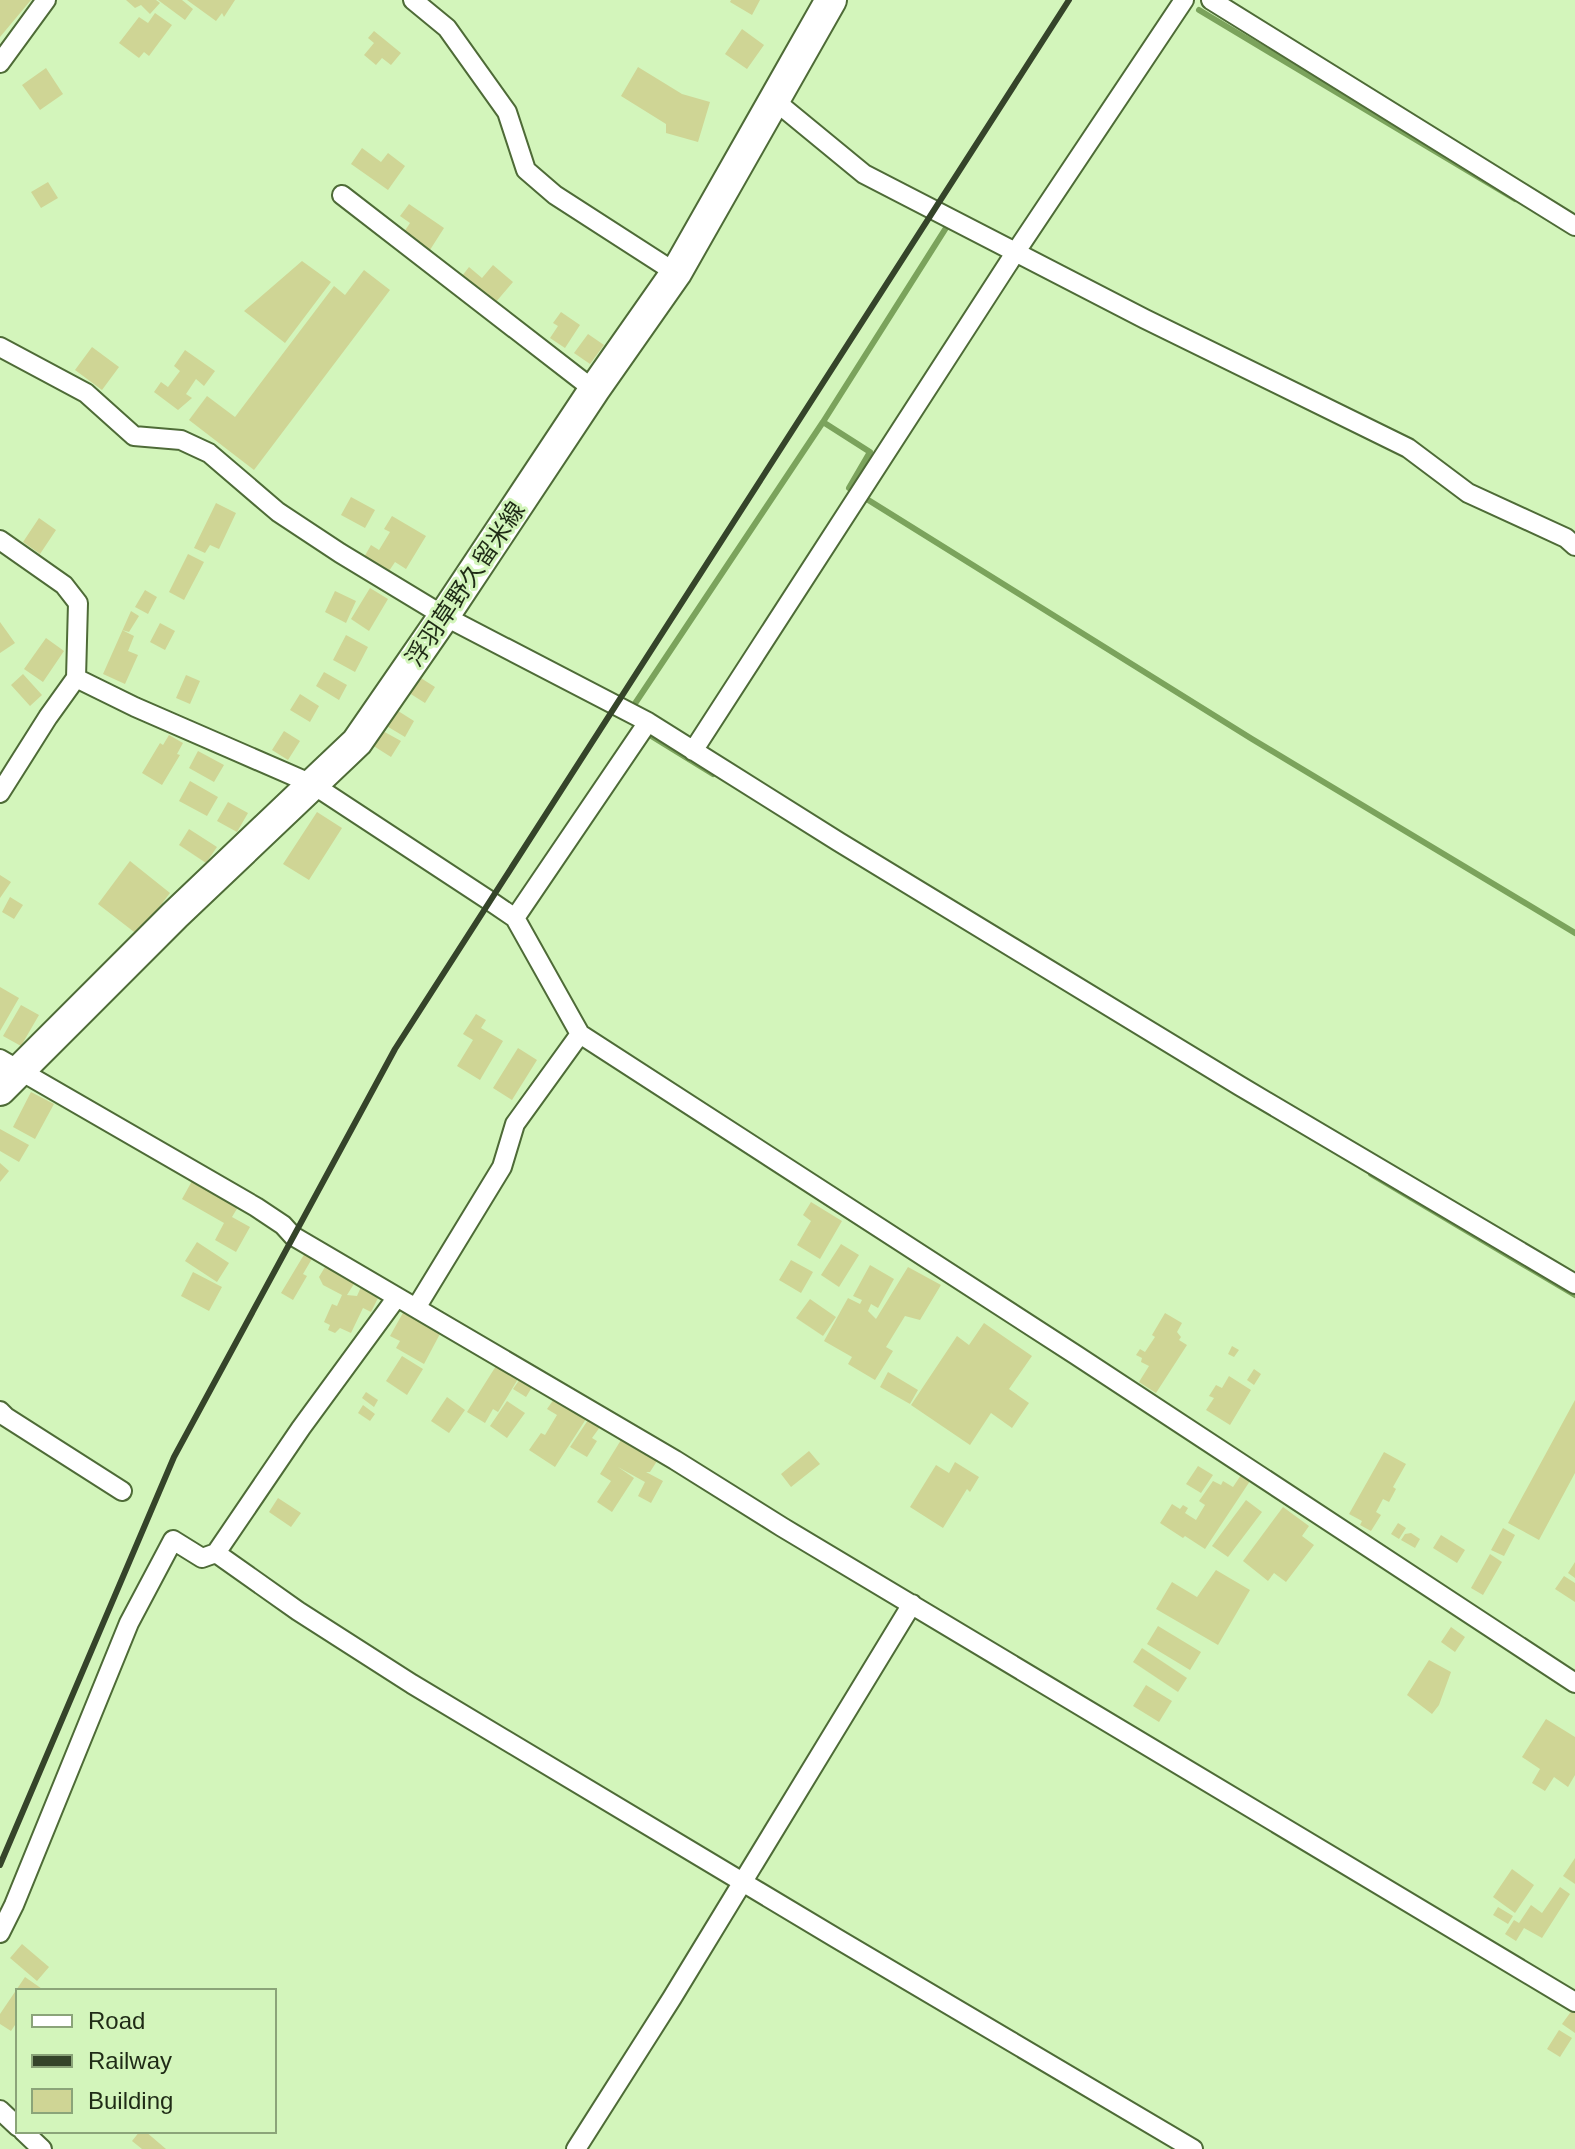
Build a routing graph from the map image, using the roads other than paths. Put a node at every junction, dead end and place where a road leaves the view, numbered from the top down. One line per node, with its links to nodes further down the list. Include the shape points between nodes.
1 (46, 0): 6 (street)
2 (413, 0): 11 (street, via 447,28 507,112 526,170 555,195)
3 (830, 0): 7 (main road, 浮羽草野久留米線)
4 (1184, 0): 10 (street)
5 (1211, 0): 9 (street)
6 (0, 63)
7 (774, 100): 10 (street, via 864,174); 11 (main road, 浮羽草野久留米線)
8 (342, 195): 13 (street)
9 (1575, 226)
10 (1015, 253): 15 (street, via 1408,448 1468,493); 19 (street)
11 (676, 273): 13 (main road, 浮羽草野久留米線)
12 (0, 347): 16 (street, via 86,393 134,436 181,440 209,453 278,512)
13 (594, 390): 16 (main road, 浮羽草野久留米線)
14 (0, 540): 17 (street, via 64,585 78,603)
15 (1575, 546)
16 (444, 616): 18 (street); 20 (main road, 浮羽草野久留米線, via 357,742)
17 (76, 678): 20 (street); 21 (street)
18 (648, 722): 19 (street); 22 (street)
19 (693, 751): 25 (street)
20 (312, 784): 22 (street); 24 (main road, 浮羽草野久留米線)
21 (0, 793)
22 (515, 918): 23 (street)
23 (580, 1034): 27 (street, via 515,1124 502,1167); 32 (street)
24 (7, 1073): 26 (street, via 256,1207 293,1236)
25 (1575, 1284)
26 (397, 1297): 27 (street); 30 (street)
27 (416, 1308): 31 (street)
28 (0, 1411): 29 (street)
29 (122, 1491)
30 (216, 1553): 33 (street, via 412,1684); 34 (street, via 202,1558 173,1540 129,1623)
31 (912, 1604): 33 (street); 35 (street)
32 (1575, 1683)
33 (743, 1882): 40 (street); 41 (street)
34 (0, 1933)
35 (1575, 2002)
36 (0, 2110): 37 (street)
37 (16, 2125)
38 (25, 2133): 39 (street)
39 (42, 2149)
40 (576, 2149)
41 (1193, 2149)

